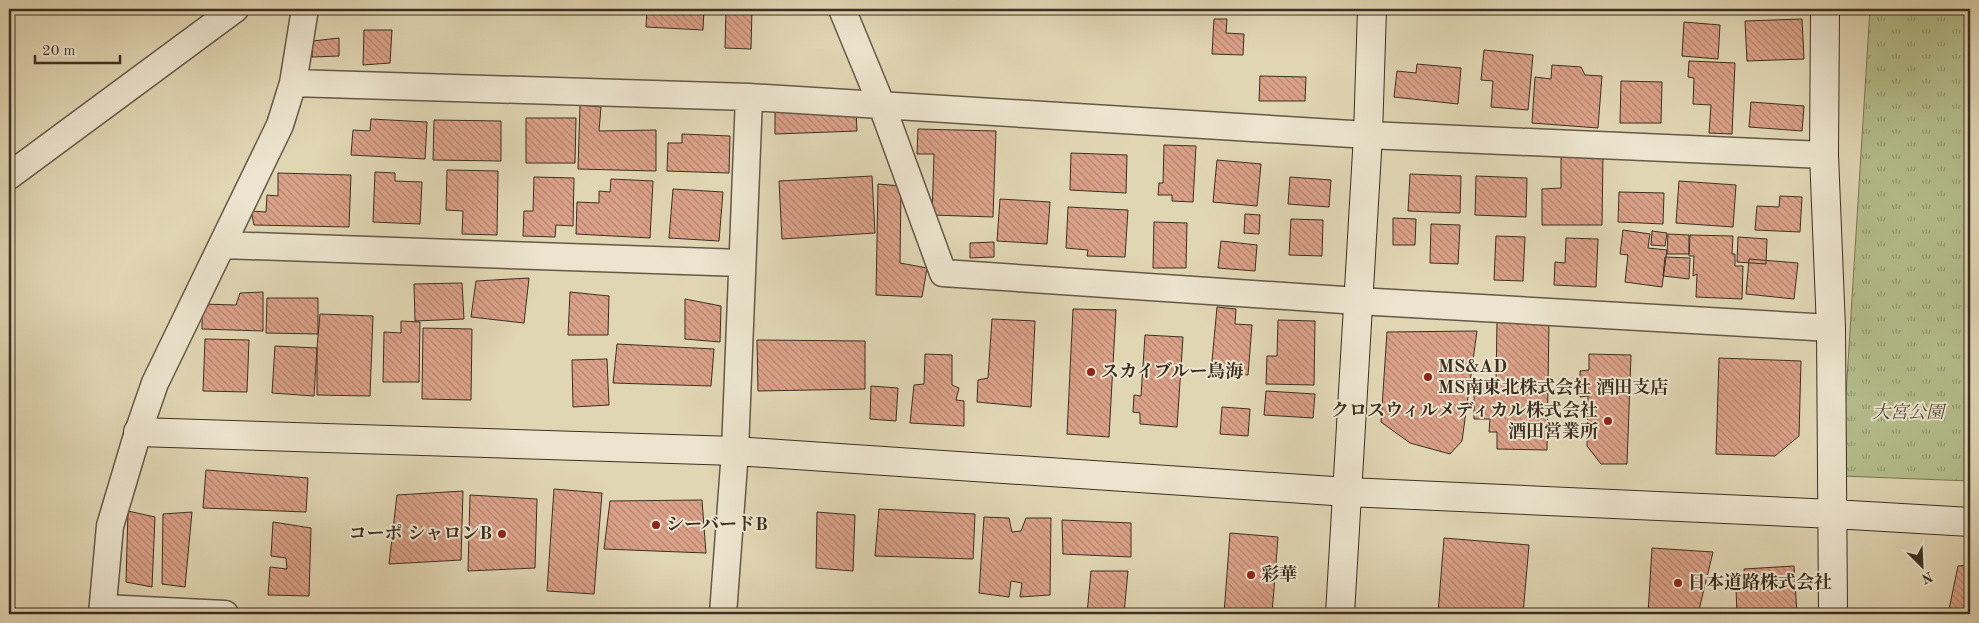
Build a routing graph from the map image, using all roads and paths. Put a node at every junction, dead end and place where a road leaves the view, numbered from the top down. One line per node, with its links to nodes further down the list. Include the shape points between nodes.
1 (235, 9): 11 (street)
2 (306, 9): 6 (street)
3 (842, 9): 8 (street)
4 (1372, 9): 9 (street)
5 (1825, 9): 10 (street)
6 (294, 83): 7 (street); 12 (street, via 280,124)
7 (748, 97): 8 (street); 13 (street)
8 (882, 106): 9 (street); 14 (street, via 942,273)
9 (1368, 135): 10 (street); 14 (street)
10 (1824, 155): 15 (street)
11 (9, 176)
12 (223, 245): 13 (street); 16 (street, via 155,383)
13 (742, 263): 17 (street)
14 (1358, 301): 15 (street); 18 (street)
15 (1831, 328): 19 (street)
16 (138, 432): 17 (street); 21 (street, via 110,526)
17 (735, 451): 18 (street); 23 (street)
18 (1348, 492): 19 (street); 24 (street)
19 (1833, 514): 20 (street); 25 (street)
20 (1970, 522)
21 (102, 611): 22 (street)
22 (225, 614)
23 (723, 614)
24 (1340, 614)
25 (1833, 614)

